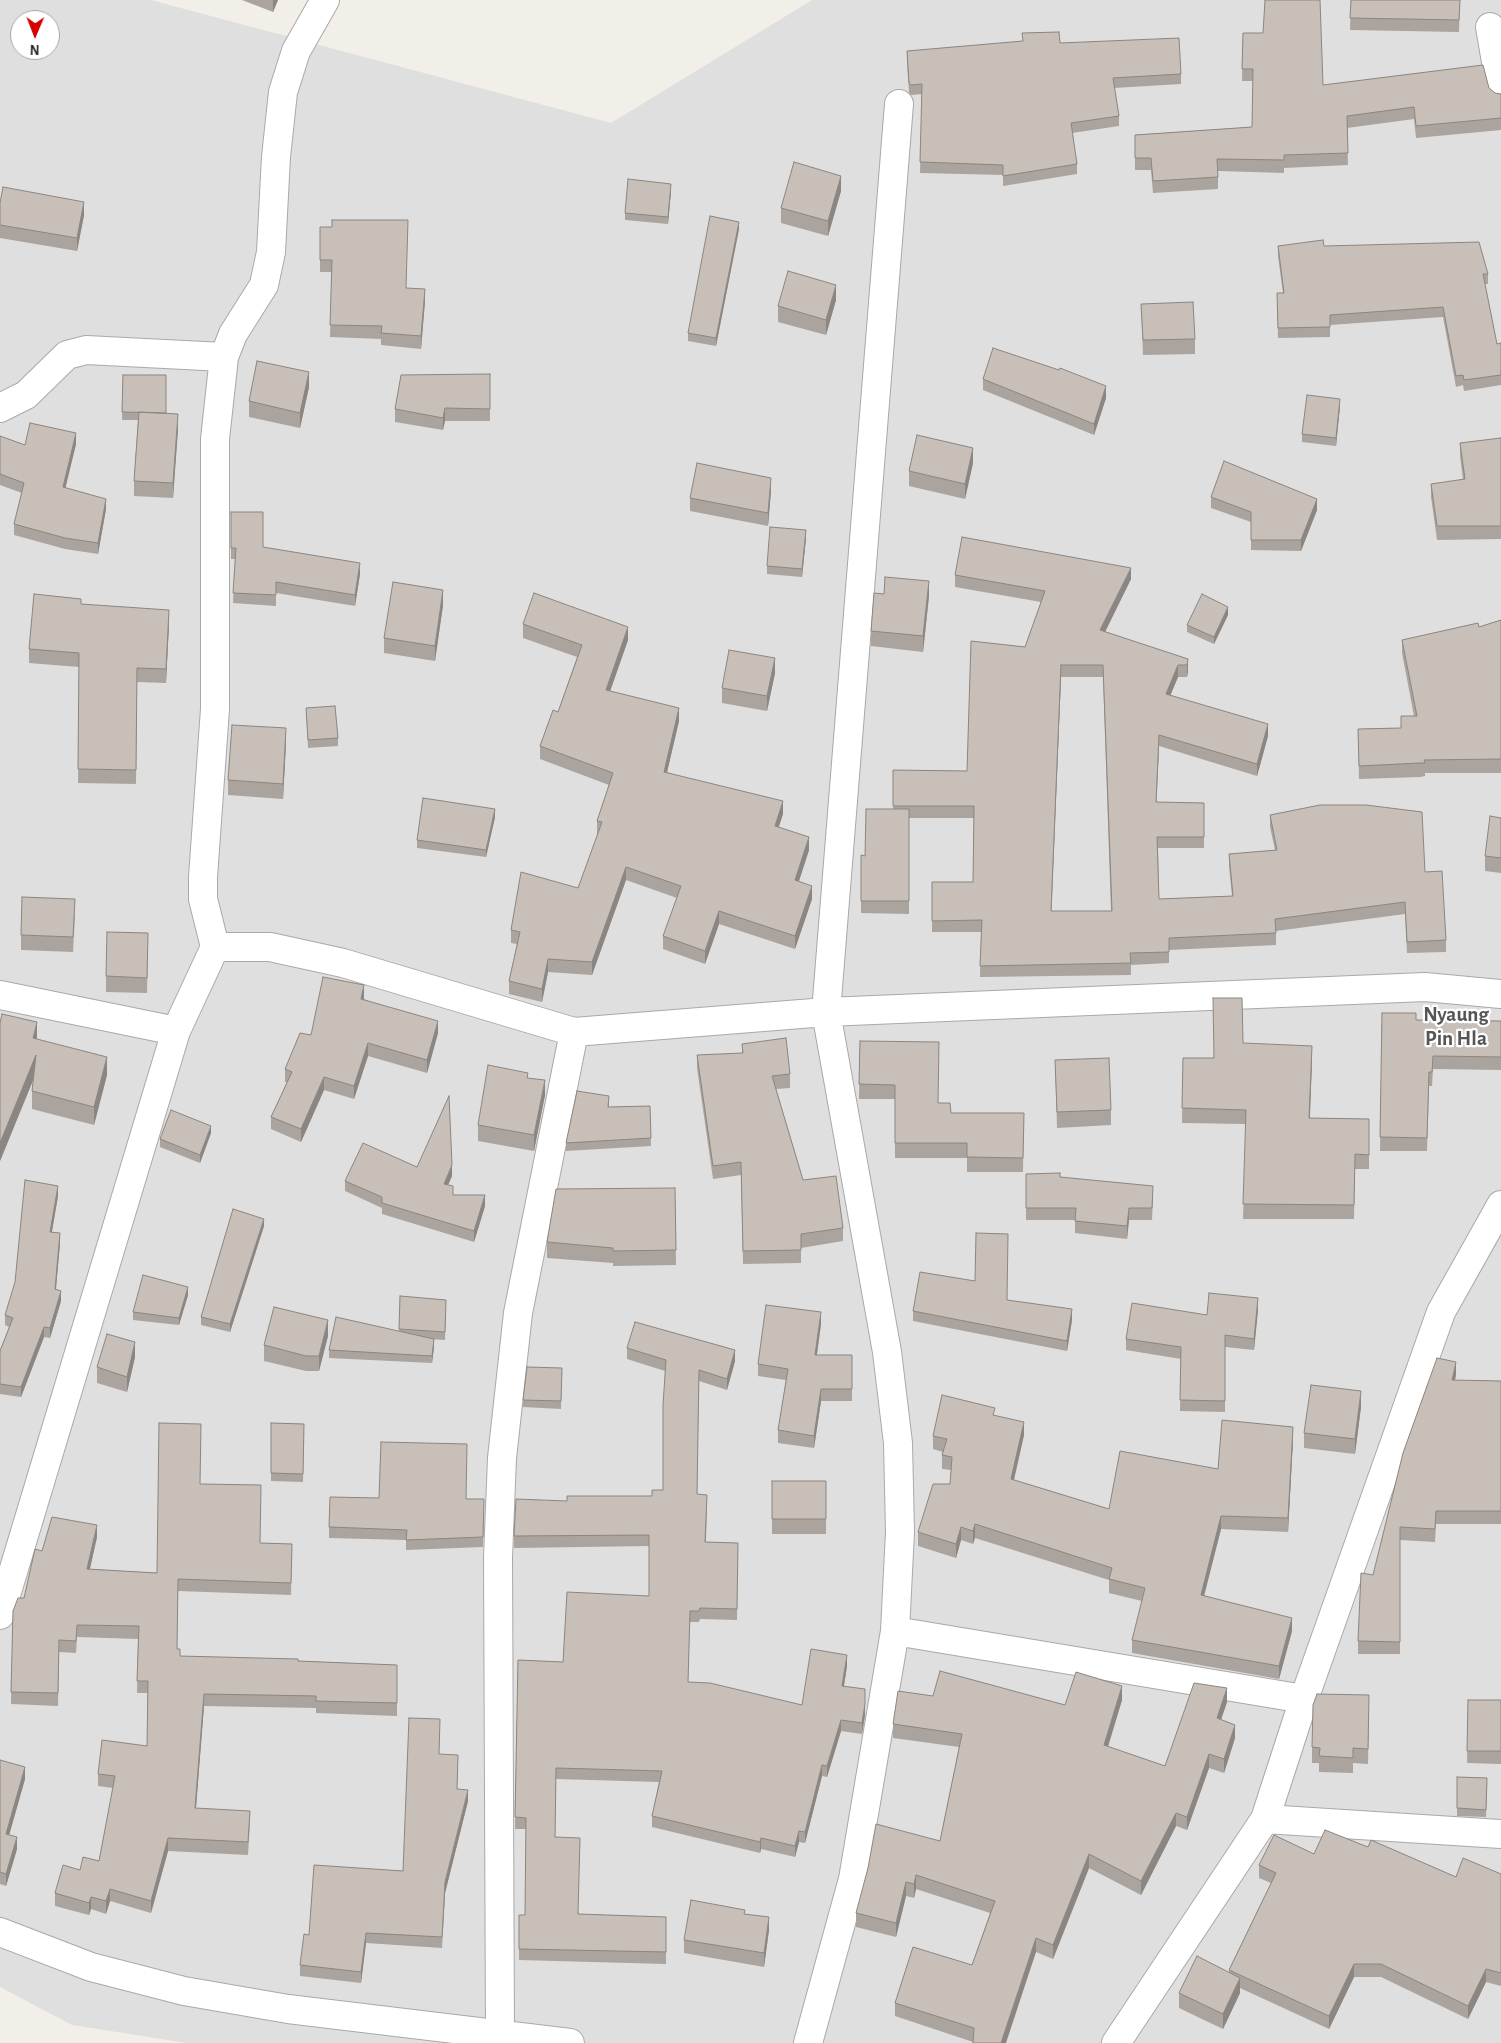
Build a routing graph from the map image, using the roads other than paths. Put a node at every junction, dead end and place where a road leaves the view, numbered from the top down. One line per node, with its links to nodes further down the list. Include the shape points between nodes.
1 (325, 0): 5 (street, via 296,51 283,92 271,252 264,284 233,334)
2 (1490, 27): 3 (street)
3 (1501, 91)
4 (899, 104): 10 (street)
5 (224, 357): 6 (street, via 86,350 67,355 26,395); 7 (street, via 215,439 215,709 202,878 203,899)
6 (0, 408)
7 (215, 947): 11 (street); 12 (street, via 270,947 343,963)
8 (1501, 994): 10 (street, via 1425,987)
9 (0, 995): 11 (street)
10 (826, 1012): 12 (street); 15 (street, via 887,1352 898,1443 900,1532)
11 (176, 1031): 14 (street)
12 (574, 1032): 20 (street, via 518,1313 502,1458 498,1556)
13 (1501, 1205): 16 (street, via 1441,1312)
14 (0, 1615)
15 (895, 1631): 16 (street); 22 (street, via 853,1879)
16 (1304, 1698): 17 (street)
17 (1265, 1819): 18 (street); 23 (street)
18 (1501, 1834)
19 (0, 1932): 20 (street, via 91,1967 184,1991 288,2009)
20 (500, 2036): 21 (street)
21 (570, 2043)
22 (808, 2043)
23 (1116, 2043)

